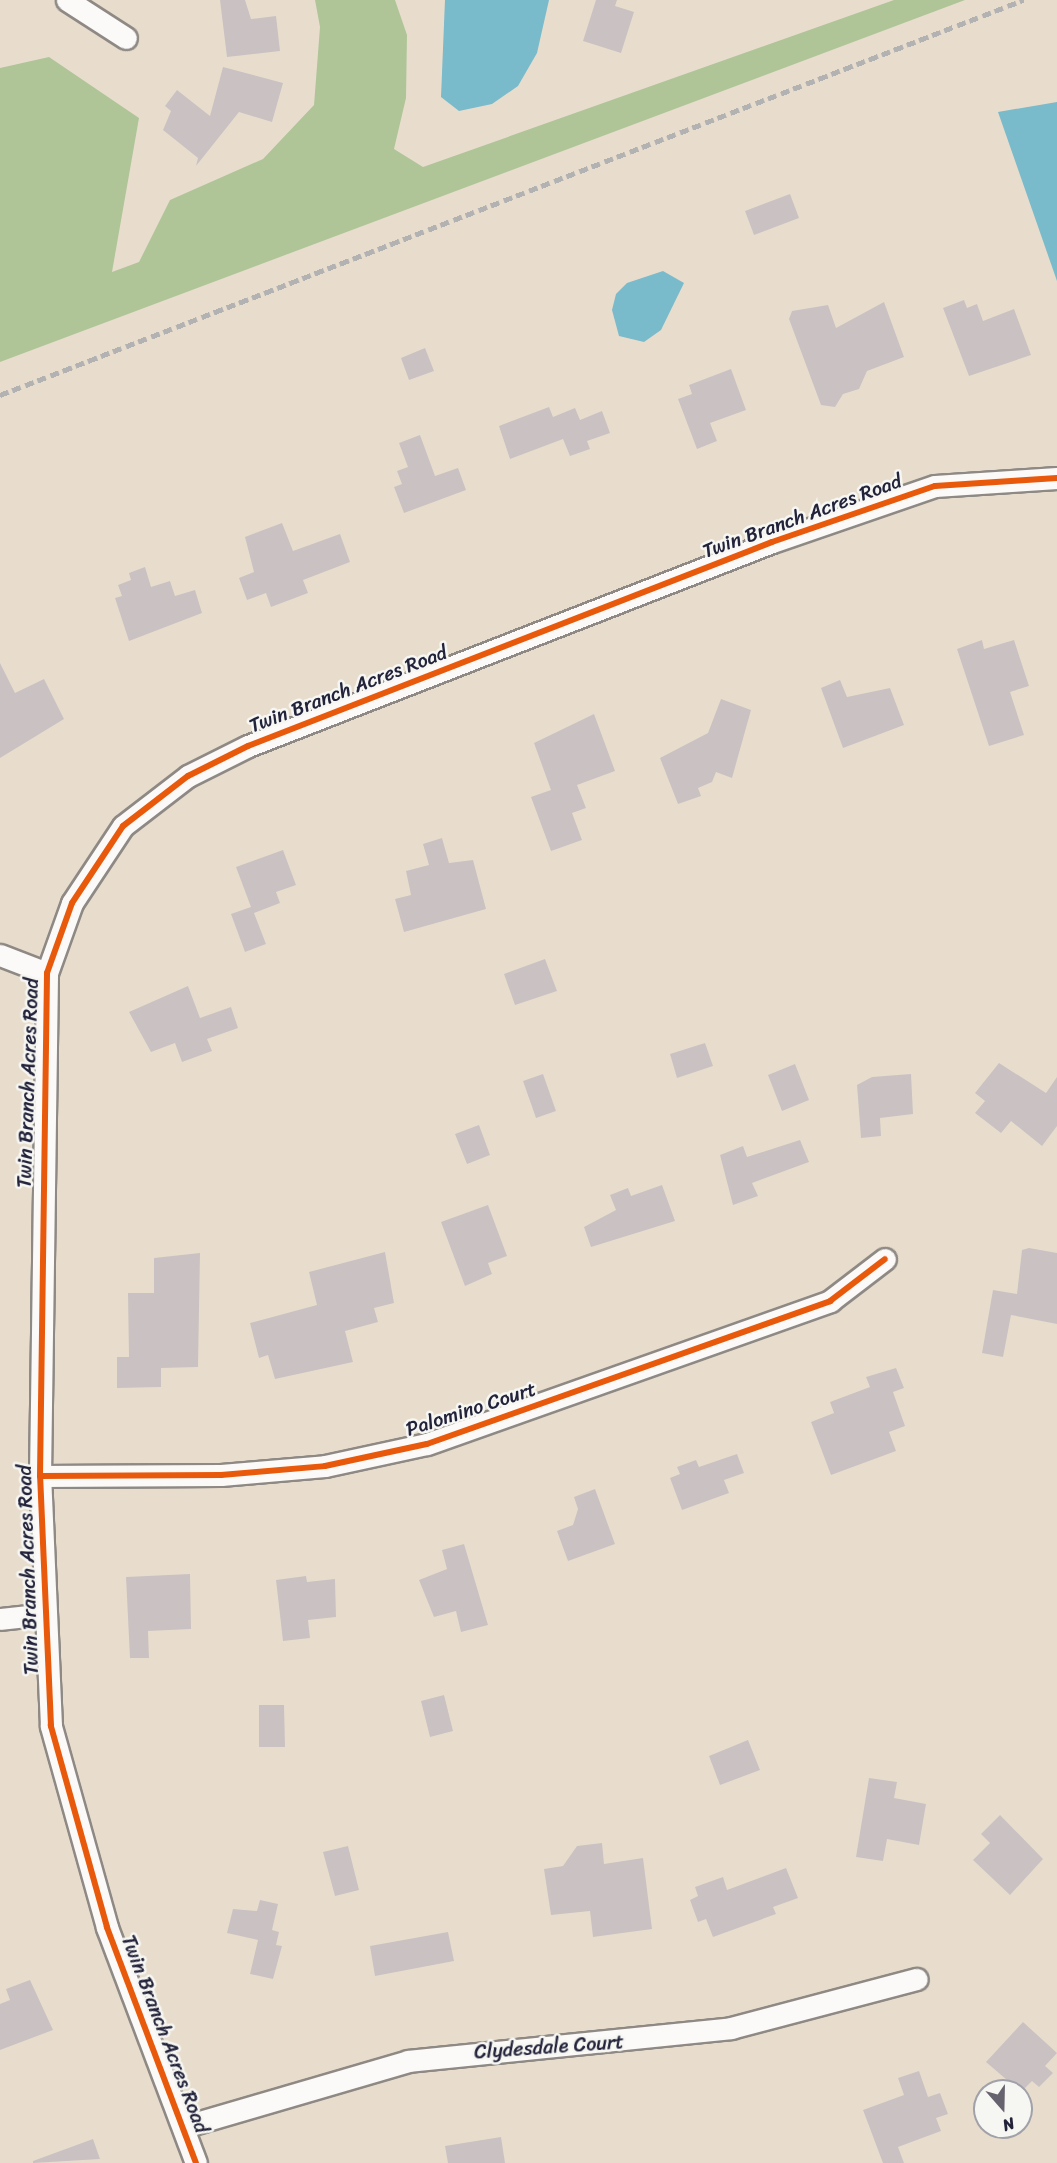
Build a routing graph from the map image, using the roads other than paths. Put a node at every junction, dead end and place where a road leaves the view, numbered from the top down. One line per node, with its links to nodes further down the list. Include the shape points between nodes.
1 (67, 0): 2 (street)
2 (126, 38)
3 (1057, 478): 5 (street, Twin Branch Acres Road, via 935,486 772,542 248,746 188,776 123,826 72,903)
4 (0, 955): 5 (street)
5 (47, 973): 7 (street, Twin Branch Acres Road)
6 (885, 1259): 7 (street, Palomino Court, via 830,1301 428,1443 325,1466 221,1476)
7 (40, 1476): 8 (street, Twin Branch Acres Road)
8 (46, 1614): 9 (street); 11 (street, Twin Branch Acres Road, via 51,1726 107,1927)
9 (0, 1618)
10 (917, 1979): 11 (street, Clydesdale Court, via 731,2028 408,2061)
11 (183, 2127): 12 (street, Twin Branch Acres Road)
12 (196, 2163)

